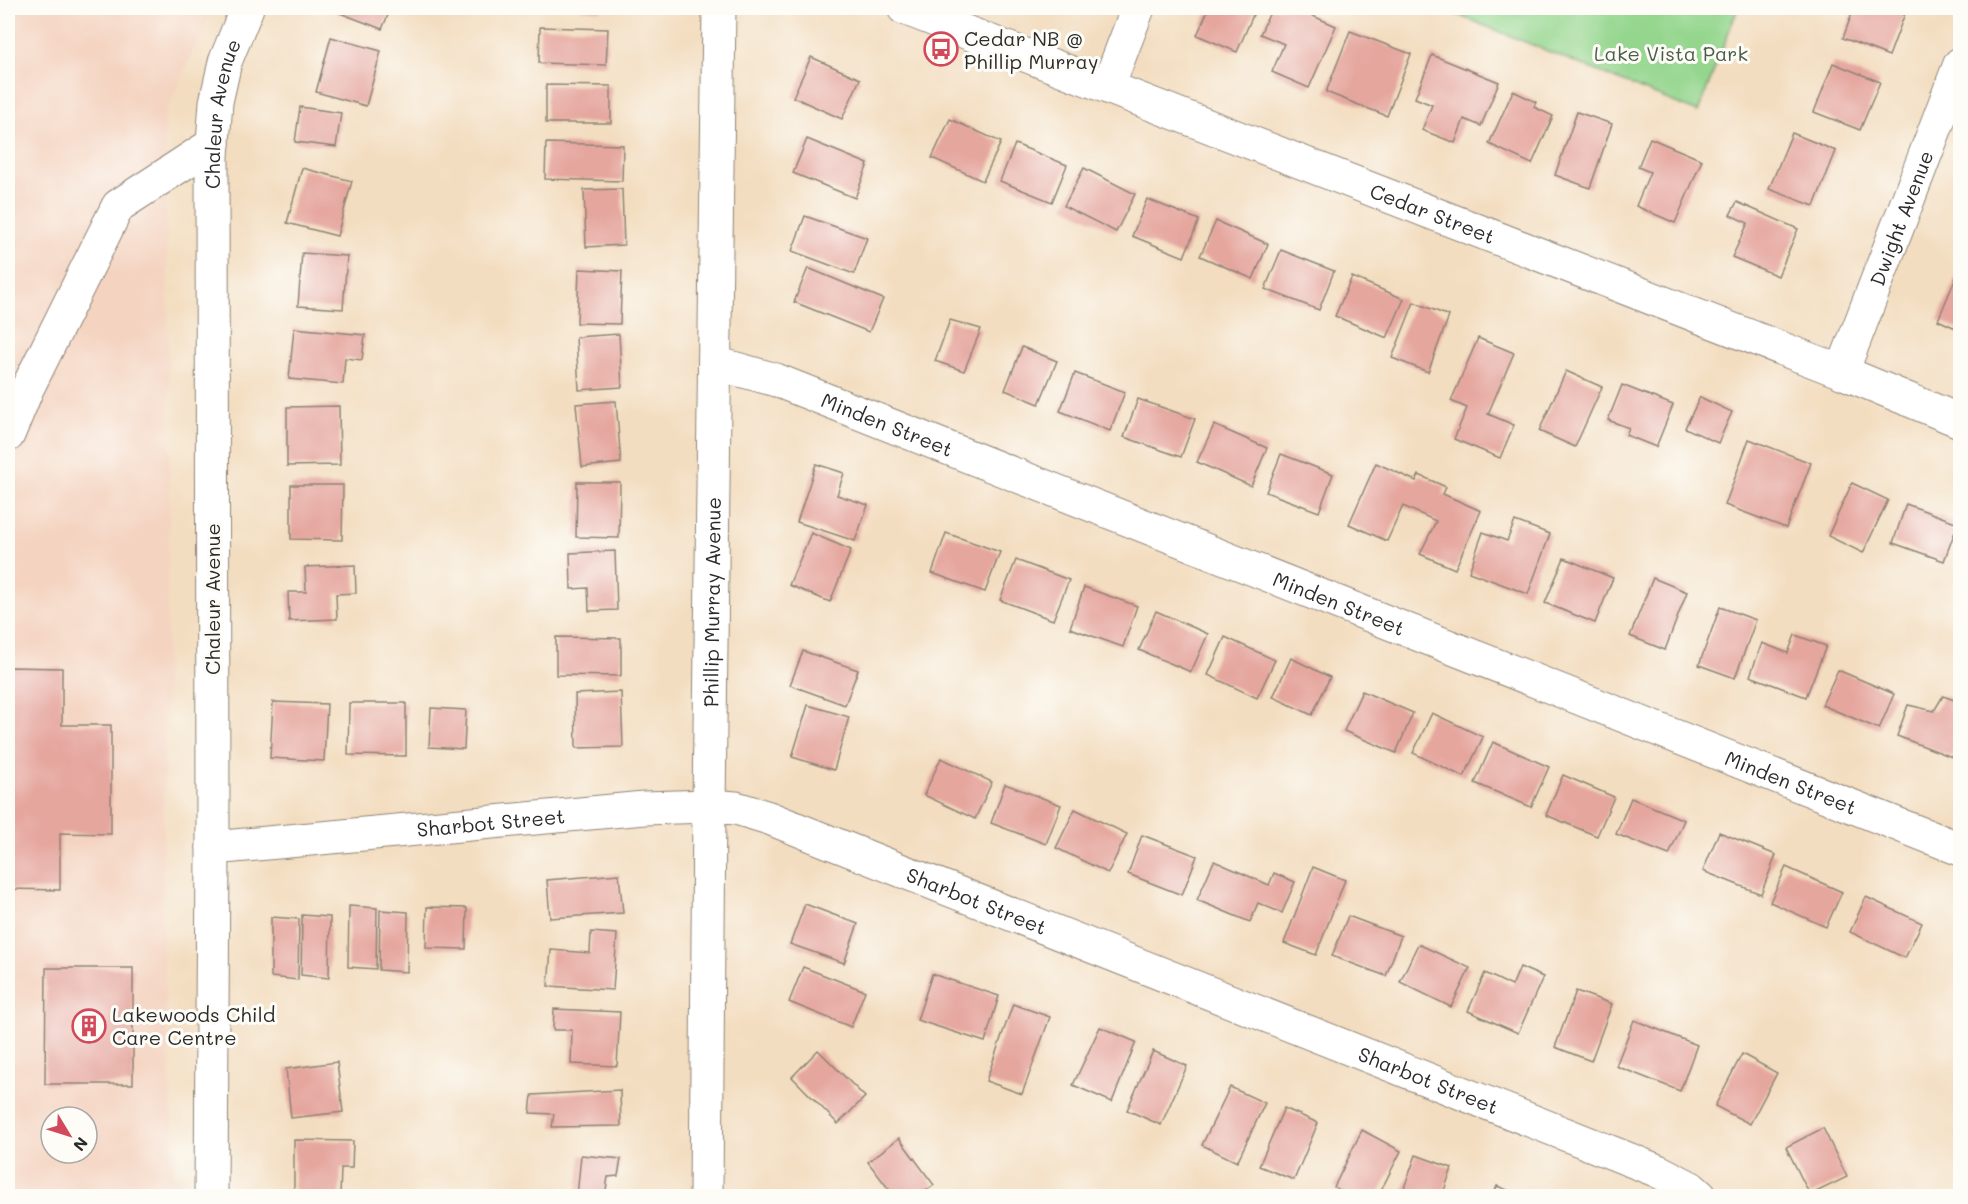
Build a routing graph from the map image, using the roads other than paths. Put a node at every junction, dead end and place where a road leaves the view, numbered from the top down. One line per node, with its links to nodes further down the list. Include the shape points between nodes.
1 (247, 8): 7 (street, Chaleur Avenue, via 225,62 216,102)
2 (719, 8): 8 (street, Phillip Murray Avenue)
3 (904, 8): 6 (street, Cedar Street)
4 (1138, 8): 6 (street)
5 (1960, 64): 9 (street, Dwight Avenue)
6 (1108, 86): 9 (street, Cedar Street)
7 (213, 144): 11 (street, via 118,206); 13 (street, Chaleur Avenue)
8 (715, 363): 12 (street, Phillip Murray Avenue); 14 (street, Minden Street, via 776,380)
9 (1842, 372): 10 (street, Cedar Street)
10 (1960, 421)
11 (8, 435)
12 (709, 806): 13 (street, Sharbot Street, via 644,808); 16 (street, Phillip Murray Avenue); 17 (street, Sharbot Street, via 736,808 791,826 1658,1171)
13 (213, 848): 15 (street, Chaleur Avenue)
14 (1960, 849)
15 (211, 1197)
16 (706, 1197)
17 (1700, 1197)

